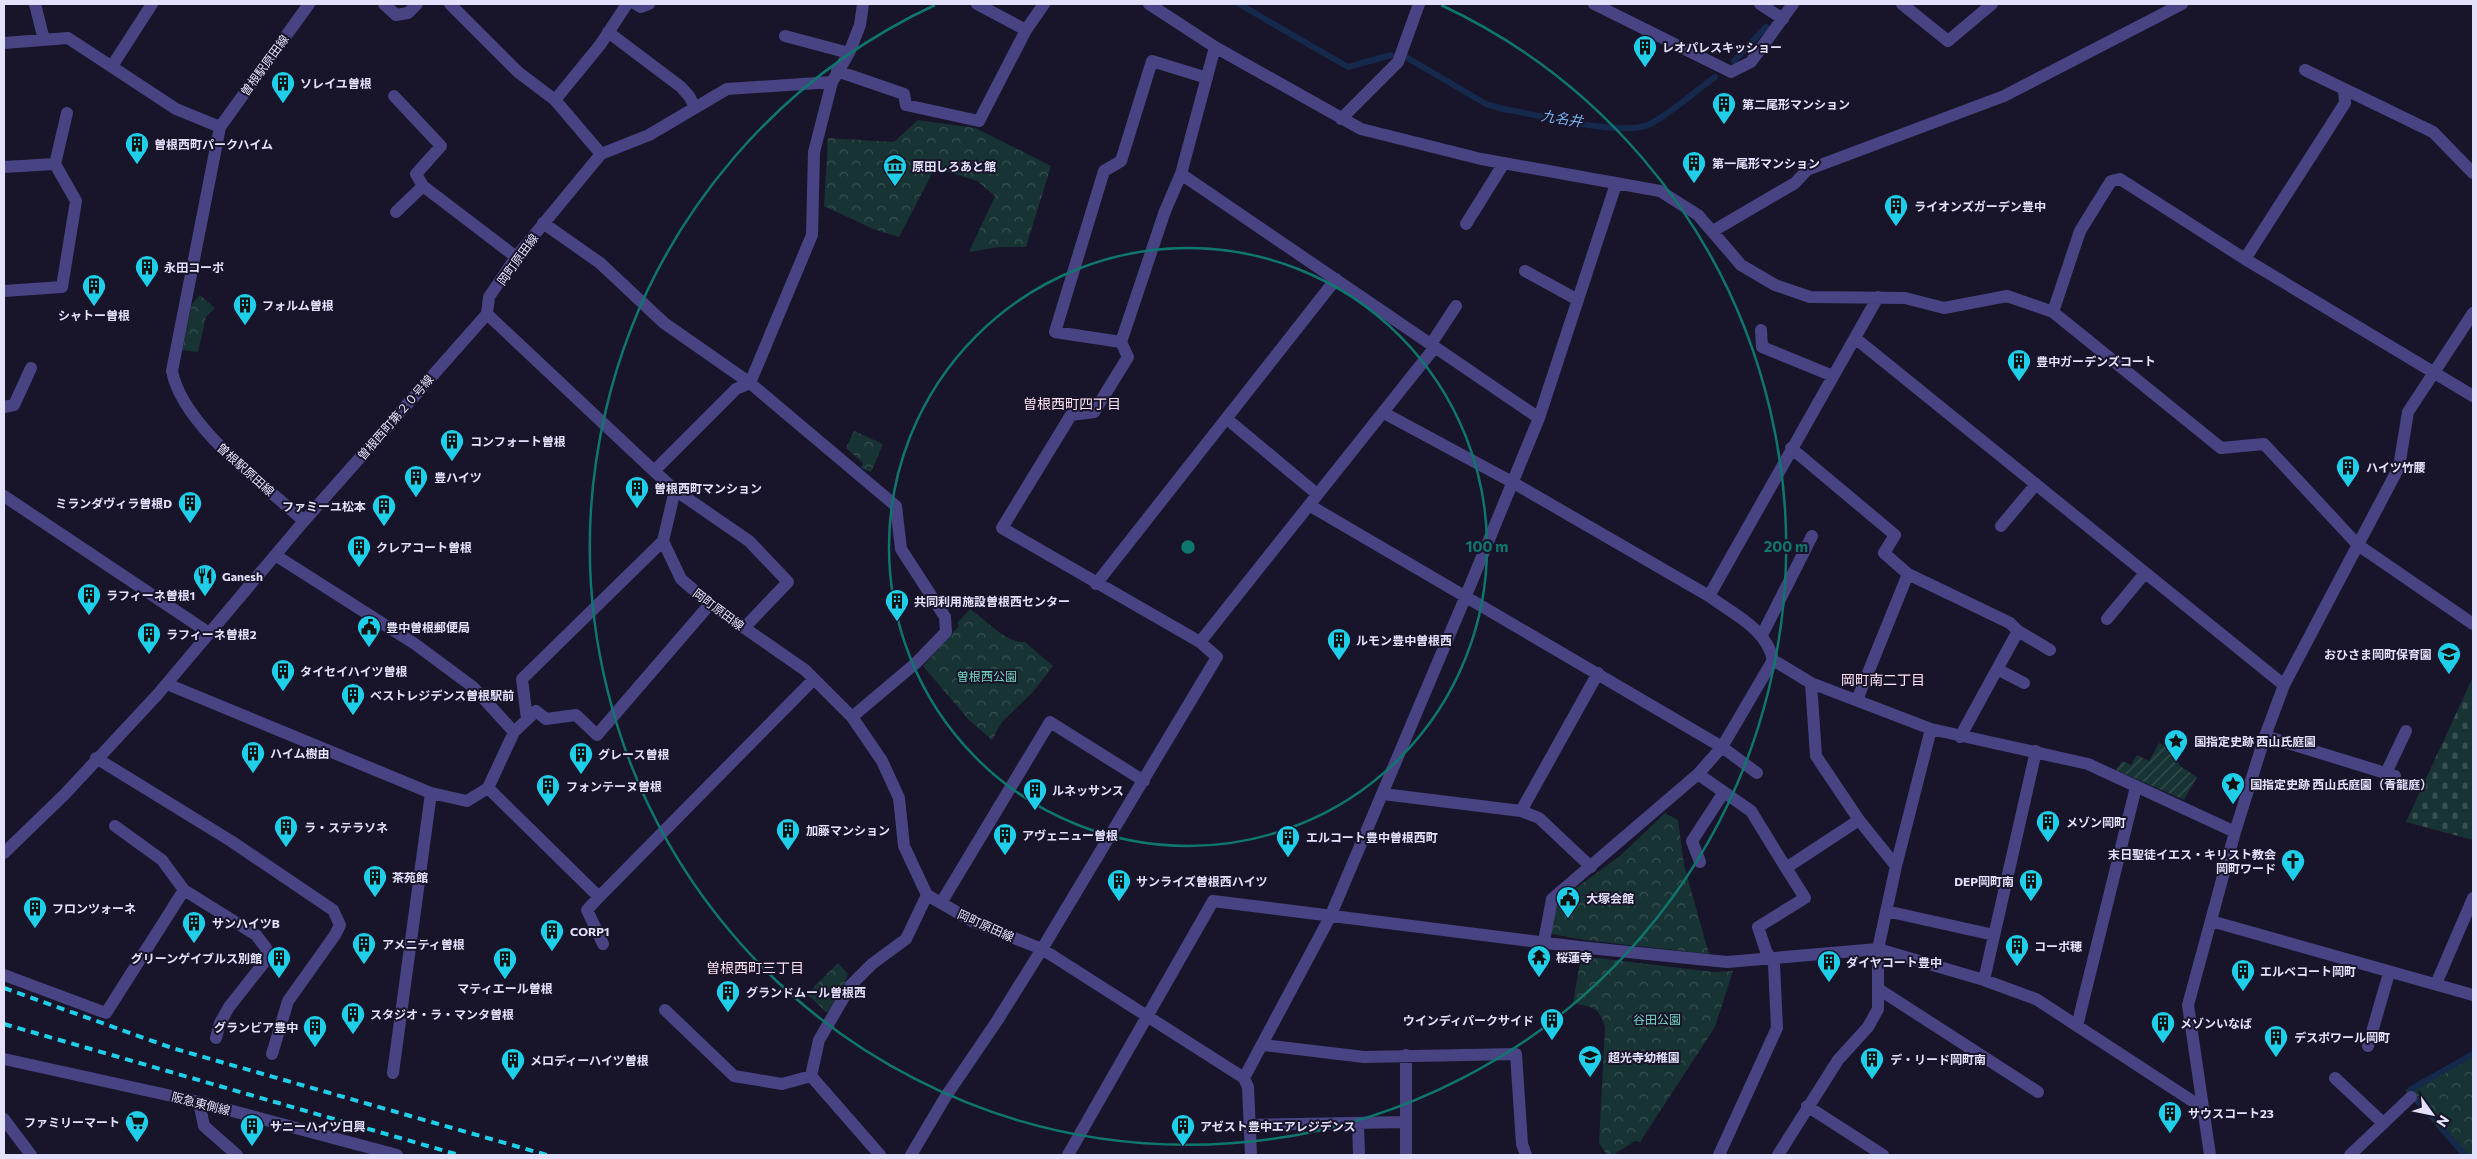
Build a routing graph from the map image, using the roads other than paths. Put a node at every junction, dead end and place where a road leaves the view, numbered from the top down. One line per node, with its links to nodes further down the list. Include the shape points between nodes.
1 (35, 4): 25 (street)
2 (152, 4): 29 (street)
3 (309, 4): 39 (street, 曽根駅原田線)
4 (384, 4): 5 (street, via 396,15 408,13)
5 (417, 4)
6 (627, 4): 23 (street)
7 (636, 4): 8 (street, via 641,7)
8 (649, 4)
9 (864, 4): 28 (street)
10 (978, 4): 22 (street)
11 (1044, 4): 22 (street)
12 (1149, 4): 27 (street)
13 (1420, 4): 38 (street, via 1398,62)
14 (1594, 4): 21 (street, via 1731,72 1751,62)
15 (1760, 4): 21 (street)
16 (1794, 4): 21 (street)
17 (1902, 4): 18 (street, via 1948,41)
18 (1992, 4)
19 (2182, 4): 51 (street, via 2004,96 1807,170 1795,183)
20 (456, 6): 35 (street, via 518,72)
21 (1783, 18)
22 (1026, 30): 31 (street, via 978,121 906,105 904,94)
23 (608, 32): 35 (street); 36 (street, via 681,87)
24 (785, 36): 28 (street)
25 (44, 40): 26 (street); 29 (street, via 68,38)
26 (4, 43)
27 (1215, 46): 32 (street); 38 (street)
28 (849, 52): 31 (street)
29 (112, 66): 39 (street, via 176,109)
30 (2305, 70): 33 (street)
31 (834, 76): 36 (street, via 727,89); 70 (street, via 814,152 812,235)
32 (1207, 78): 45 (street); 65 (street, via 1152,60 1120,161 1104,171 1055,332)
33 (2344, 89): 44 (street, via 2433,132); 53 (street, via 2345,103)
34 (394, 96): 47 (street, via 441,146 416,174)
35 (555, 100): 40 (street)
36 (695, 107): 40 (street, via 649,135)
37 (67, 113): 42 (street)
38 (1341, 119): 41 (street, via 1361,130)
39 (220, 127): 84 (street, 曽根駅原田線, via 172,371 174,381 190,411 208,434)
40 (601, 154): 49 (street, 岡町原田線)
41 (1504, 163): 46 (street); 50 (street)
42 (55, 164): 43 (street); 56 (street, via 76,202 62,287)
43 (4, 167)
44 (2473, 173)
45 (1181, 174): 55 (street); 65 (street, via 1165,211)
46 (1616, 184): 51 (street, via 1660,191 1698,215); 58 (street)
47 (423, 186): 48 (street); 52 (street)
48 (396, 212)
49 (543, 223): 52 (street, 岡町原田線); 70 (street, via 600,263 664,323)
50 (1466, 224)
51 (1713, 232): 57 (street, via 1741,265 1774,285 1810,297)
52 (516, 257): 62 (street, 岡町原田線, via 489,297)
53 (2245, 259): 60 (street, via 2120,179 2111,181 2080,231); 68 (street)
54 (1525, 271): 58 (street)
55 (1336, 279): 66 (street); 75 (street)
56 (4, 291)
57 (1878, 297): 60 (street, via 1905,298 1944,308 2007,296); 64 (street)
58 (1578, 300): 74 (street)
59 (1456, 306): 66 (street)
60 (2053, 312): 88 (street, via 2220,448 2264,444)
61 (2473, 313): 68 (street)
62 (486, 314): 77 (street); 84 (street, 曽根西町第２０号線)
63 (1761, 330): 69 (street, via 1762,347)
64 (1855, 338): 69 (street); 79 (street)
65 (1121, 342): 92 (street, via 1128,356 1094,412 1071,415 1002,528)
66 (1433, 345): 73 (street); 74 (street)
67 (32, 368): 72 (street, via 14,405)
68 (2432, 373): 71 (street); 88 (street, via 2408,412 2399,467)
69 (1833, 376): 76 (street)
70 (750, 383): 77 (street, via 736,389); 113 (street, via 896,506 901,549 945,617 946,632 916,663)
71 (2473, 396)
72 (4, 407)
73 (1384, 413): 78 (street); 81 (street)
74 (1539, 418): 78 (street)
75 (1227, 419): 81 (street); 92 (street)
76 (1791, 448): 91 (street, via 1895,535 1884,553); 93 (street)
77 (654, 471): 80 (street)
78 (1512, 482): 93 (street); 94 (street)
79 (2036, 484): 85 (street); 90 (street)
80 (675, 490): 87 (street); 98 (street, via 749,541 788,582)
81 (1318, 494): 83 (street)
82 (4, 496): 100 (street)
83 (1309, 505): 94 (street); 102 (street)
84 (304, 521): 89 (street)
85 (2001, 526)
86 (1812, 536): 101 (street)
87 (663, 541): 95 (street, 岡町原田線, via 681,579); 114 (street, via 522,679)
88 (2358, 545): 97 (street); 111 (street)
89 (275, 555): 100 (street); 117 (street, via 415,644 465,682)
90 (2145, 573): 96 (street); 111 (street)
91 (1908, 574): 99 (street, via 2010,623); 112 (street)
92 (1096, 584): 102 (street)
93 (1709, 596): 101 (street)
94 (1465, 598): 106 (street); 130 (street)
95 (710, 604): 98 (street, 岡町原田線); 114 (street, via 597,735 576,715 546,719 536,710)
96 (2107, 619)
97 (2473, 624)
98 (744, 628): 107 (street, 岡町原田線)
99 (2018, 631): 103 (street); 105 (street)
100 (209, 633): 110 (street)
101 (1762, 635): 104 (street)
102 (1200, 642): 125 (street, via 1217,657)
103 (2050, 650)
104 (1773, 660): 108 (street); 120 (street)
105 (1997, 669): 109 (street); 119 (street)
106 (1598, 674): 120 (street); 131 (street)
107 (814, 678): 113 (street, 岡町原田線); 142 (street)
108 (1811, 683): 112 (street); 132 (street, via 1816,756)
109 (2024, 683)
110 (167, 684): 122 (street); 129 (street)
111 (2284, 685): 118 (street)
112 (1857, 700): 115 (street)
113 (852, 717): 141 (street, 岡町原田線, via 882,761 899,798 904,846)
114 (527, 719): 117 (street)
115 (1931, 729): 119 (street); 137 (street)
116 (2406, 731): 118 (street, via 2391,775)
117 (514, 732): 127 (street)
118 (2265, 736): 134 (street)
119 (1960, 737): 121 (street)
120 (1722, 747): 123 (street); 124 (street)
121 (2036, 751): 126 (street, via 2088,764); 148 (street)
122 (96, 758): 135 (street, via 65,794); 166 (street, via 231,841 333,910 340,925 288,1000)
123 (1757, 773)
124 (1698, 774): 128 (street); 138 (street)
125 (1144, 781): 144 (street, via 1050,722); 151 (street)
126 (2136, 787): 134 (street); 162 (street)
127 (488, 788): 129 (street, via 467,801); 142 (street)
128 (1724, 792): 136 (street, via 1692,841); 139 (street, via 1751,811)
129 (431, 794): 169 (street)
130 (1383, 794): 131 (street); 146 (street)
131 (1521, 811): 138 (street, via 1538,818)
132 (1859, 820): 137 (street); 139 (street)
133 (115, 826): 140 (street, via 162,860)
134 (2235, 832): 147 (street)
135 (4, 853)
136 (1700, 862)
137 (1896, 866): 145 (street)
138 (1591, 867): 149 (street, via 1552,899)
139 (1786, 868): 153 (street, via 1805,898 1758,927)
140 (184, 890): 155 (street, via 106,1013); 163 (street, via 256,934 266,948 266,960 229,1007)
141 (927, 895): 144 (street, 岡町原田線); 170 (street, via 906,939 872,964 851,985 819,1040)
142 (599, 897): 150 (street, via 587,910)
143 (2473, 898): 157 (street)
144 (941, 904): 151 (street, 岡町原田線, via 974,922)
145 (1886, 911): 148 (street); 152 (street)
146 (1330, 916): 149 (street); 161 (street, via 1213,901); 164 (street)
147 (2211, 921): 154 (street); 177 (street, via 2188,1005)
148 (1994, 935): 156 (street)
149 (1544, 941): 153 (street, via 1728,962)
150 (603, 944)
151 (1042, 949): 161 (street, 岡町原田線); 187 (street)
152 (1878, 949): 153 (street); 156 (street); 158 (street)
153 (1771, 958): 193 (street, via 1777,1028)
154 (2389, 973): 157 (street); 165 (street)
155 (4, 975)
156 (1984, 980): 162 (street, via 2036,999)
157 (2436, 984): 159 (street)
158 (1880, 990): 173 (street); 176 (street, via 1874,1018 1838,1060)
159 (2473, 995)
160 (665, 1010): 170 (street, via 734,1076 782,1084)
161 (1148, 1016): 171 (street, 岡町原田線); 188 (street)
162 (2077, 1026): 177 (street)
163 (216, 1038)
164 (1263, 1045): 167 (street, via 1364,1057); 171 (street)
165 (2368, 1046)
166 (272, 1054)
167 (1406, 1055): 179 (street); 192 (street, via 1516,1054 1521,1136)
168 (4, 1059): 175 (street, 阪急東側線)
169 (394, 1073)
170 (811, 1076): 186 (street)
171 (1244, 1078): 182 (street, via 1248,1087)
172 (2335, 1078): 181 (street)
173 (2038, 1092)
174 (2411, 1097): 181 (street)
175 (199, 1102): 184 (street, via 204,1126); 185 (street, 阪急東側線)
176 (1807, 1106): 194 (street); 195 (street)
177 (2203, 1108): 196 (street)
178 (4, 1119): 183 (street)
179 (1406, 1122): 180 (street); 191 (street)
180 (1358, 1123): 182 (street); 190 (street)
181 (2383, 1124): 197 (street)
182 (1249, 1125): 189 (street)
183 (31, 1155)
184 (237, 1155)
185 (397, 1155)
186 (880, 1155)
187 (911, 1155)
188 (1068, 1155)
189 (1250, 1155)
190 (1359, 1155)
191 (1406, 1155)
192 (1526, 1155)
193 (1719, 1155)
194 (1778, 1155)
195 (1884, 1155)
196 (2210, 1155)
197 (2350, 1155)

